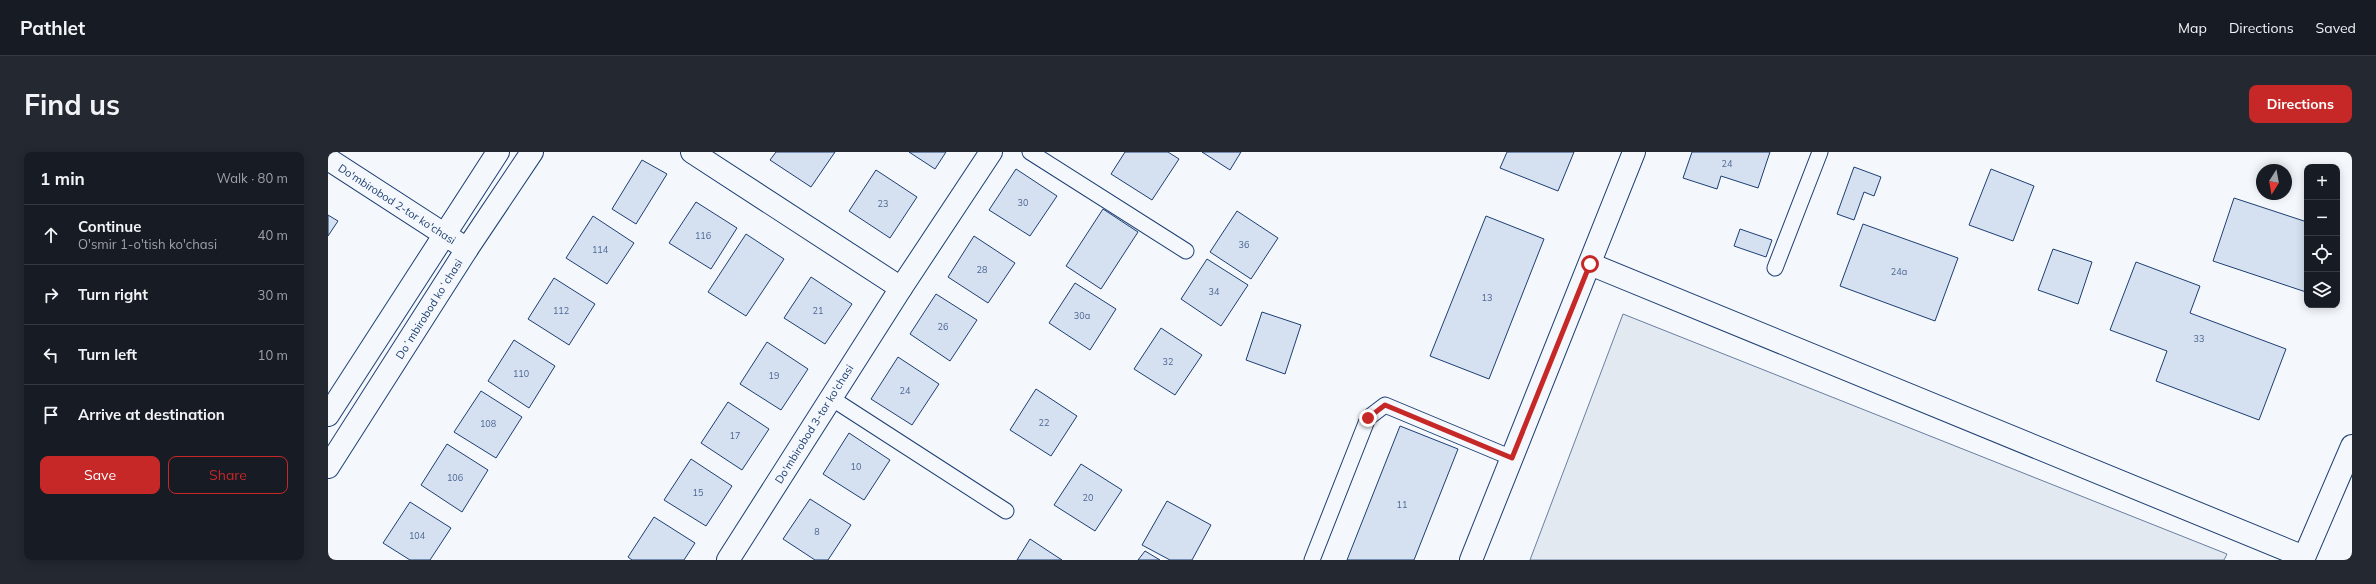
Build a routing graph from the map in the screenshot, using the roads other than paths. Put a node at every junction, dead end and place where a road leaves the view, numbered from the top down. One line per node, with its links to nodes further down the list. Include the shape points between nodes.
1 (498, 152): 9 (street)
2 (532, 152): 10 (street, Doʻmbirobod koʻchasi)
3 (692, 152): 14 (street)
4 (992, 152): 14 (street, Do'mbirobod 3-tor ko'chasi)
5 (1030, 152): 11 (lane)
6 (1634, 152): 12 (street)
7 (1820, 152): 13 (lane)
8 (328, 159): 9 (street, Do'mbirobod 2-tor ko'chasi)
9 (444, 234): 10 (street, Do'mbirobod 2-tor ko'chasi); 16 (street)
10 (467, 249): 19 (street, Doʻmbirobod koʻchasi)
11 (1186, 251)
12 (1590, 264): 18 (street); 21 (street)
13 (1776, 268)
14 (900, 288): 15 (street, Do'mbirobod 3-tor ko'chasi)
15 (831, 398): 20 (lane); 22 (street, Do'mbirobod 3-tor ko'chasi)
16 (328, 415)
17 (2352, 446): 21 (street)
18 (1512, 458): 23 (lane, via 1385,405 1368,418); 24 (street)
19 (328, 467)
20 (1006, 512)
21 (2306, 559)
22 (728, 560)
23 (1312, 560)
24 (1471, 560)

